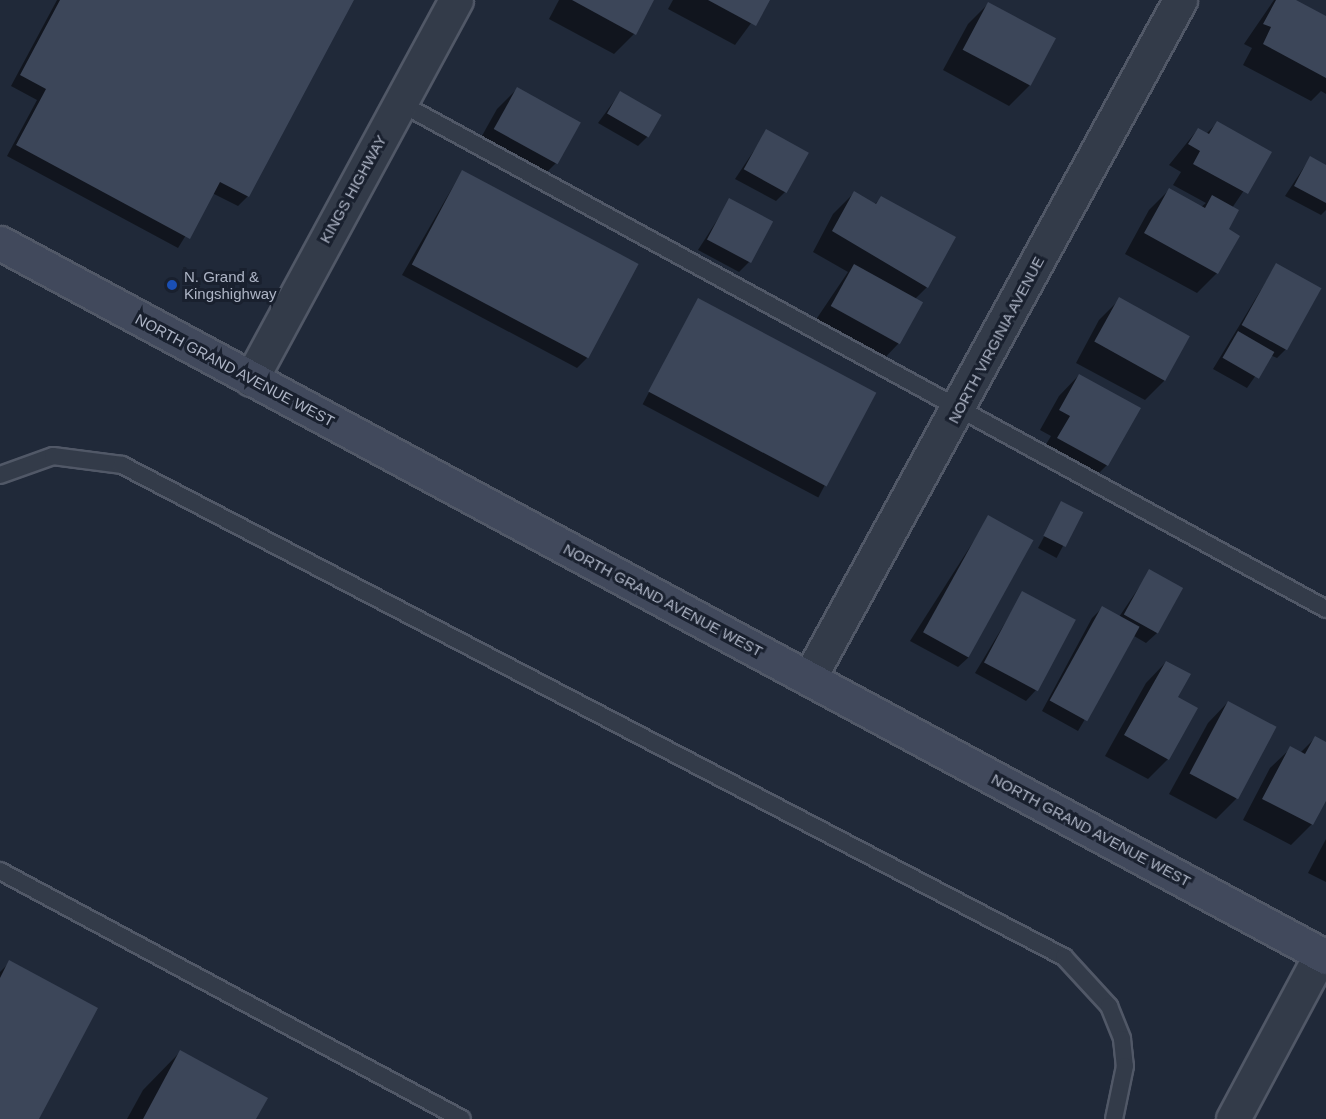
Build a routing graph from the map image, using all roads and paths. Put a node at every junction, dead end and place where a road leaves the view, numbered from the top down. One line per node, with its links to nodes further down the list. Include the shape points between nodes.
1 (456, 0): 3 (street, KINGS HIGHWAY)
2 (1180, 0): 6 (street, NORTH VIRGINIA AVENUE)
3 (400, 103): 5 (street, KINGS HIGHWAY); 6 (lane)
4 (0, 243): 5 (main road, NORTH GRAND AVENUE WEST)
5 (252, 379): 9 (main road, NORTH GRAND AVENUE WEST)
6 (960, 408): 8 (lane); 9 (street, NORTH VIRGINIA AVENUE)
7 (0, 475): 13 (lane, via 53,456 122,465 1064,957 1109,1006 1122,1039 1125,1066)
8 (1326, 609)
9 (809, 678): 11 (main road, NORTH GRAND AVENUE WEST)
10 (0, 871): 12 (lane)
11 (1324, 956): 14 (street)
12 (462, 1119)
13 (1114, 1119)
14 (1233, 1119)

